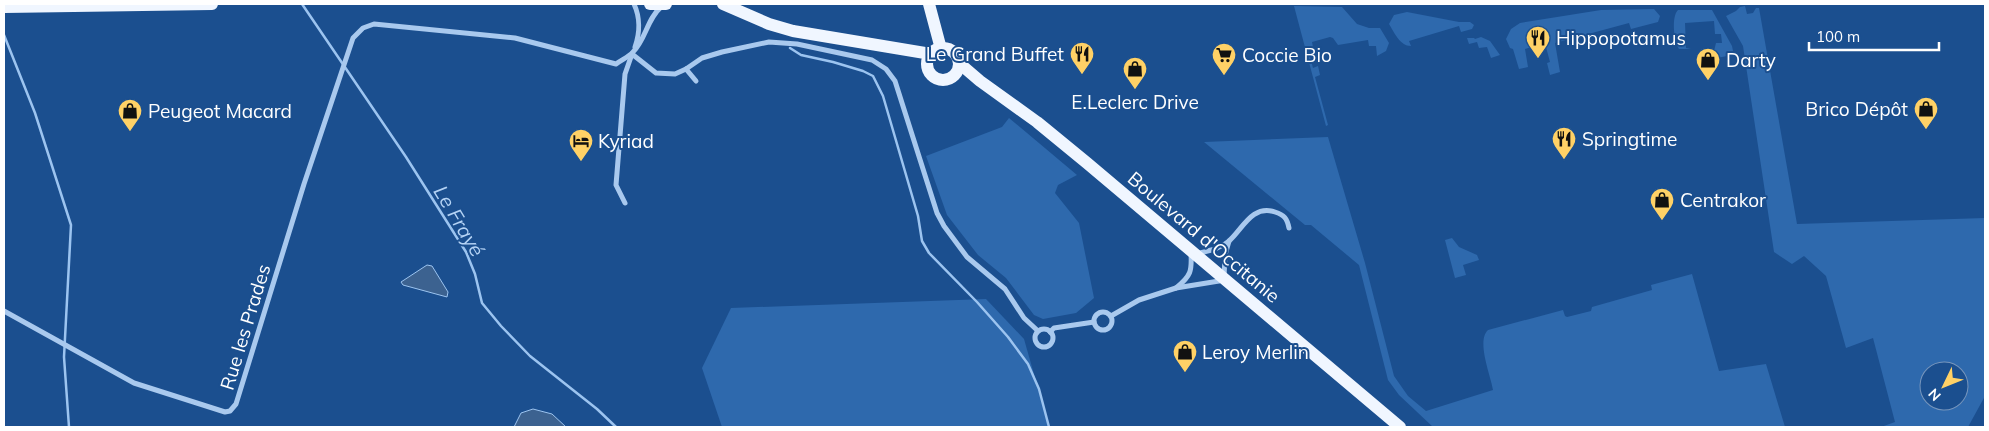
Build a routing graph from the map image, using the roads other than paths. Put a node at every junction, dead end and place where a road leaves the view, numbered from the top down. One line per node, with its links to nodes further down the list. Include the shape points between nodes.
1 (212, 4): 7 (main road)
2 (634, 4): 11 (street, via 639,30)
3 (650, 4): 4 (main road)
4 (665, 4): 11 (street, via 651,19)
5 (722, 4): 8 (main road, Boulevard d'Occitanie)
6 (929, 4): 10 (main road)
7 (4, 7)
8 (737, 7): 9 (main road, Boulevard d'Occitanie, via 770,24 793,31)
9 (902, 49): 10 (main road, Boulevard d'Occitanie); 13 (main road, Boulevard d'Occitanie)
10 (936, 51): 12 (main road, Boulevard d'Occitanie, via 954,52); 13 (main road, via 927,60)
11 (632, 54): 14 (street, via 656,73 675,74); 18 (street, via 625,74 616,185); 24 (street, Rue les Prades, via 616,64 515,38 374,24 363,28 353,38 346,57 240,395 230,411 134,383)
12 (959, 63): 15 (main road); 17 (main road, Boulevard d'Occitanie)
13 (927, 66): 15 (main road, Boulevard d'Occitanie, via 930,75 940,80)
14 (686, 69): 16 (street); 27 (street, via 702,58 769,42 853,55 872,60 886,69 895,81 944,226 975,265 1005,289 1024,318)
15 (954, 76): 17 (main road, Boulevard d'Occitanie)
16 (696, 81)
17 (980, 81): 21 (main road, Boulevard d'Occitanie, via 1037,122)
18 (625, 203)
19 (1289, 228): 20 (street, via 1288,220 1282,214 1262,211 1247,220)
20 (1229, 241): 21 (street, via 1218,249); 22 (street)
21 (1193, 252): 22 (main road, Boulevard d'Occitanie); 23 (street, via 1190,274)
22 (1224, 278): 23 (street); 29 (main road, Boulevard d'Occitanie)
23 (1176, 288): 25 (street, via 1138,300)
24 (4, 311)
25 (1111, 316): 26 (street, via 1102,312 1096,315); 26 (street, via 1112,324 1108,330 1097,328)
26 (1094, 322): 28 (street, via 1054,328)
27 (1038, 331): 28 (street); 28 (street, via 1036,341 1045,347 1052,341)
28 (1050, 332)
29 (1400, 427)

